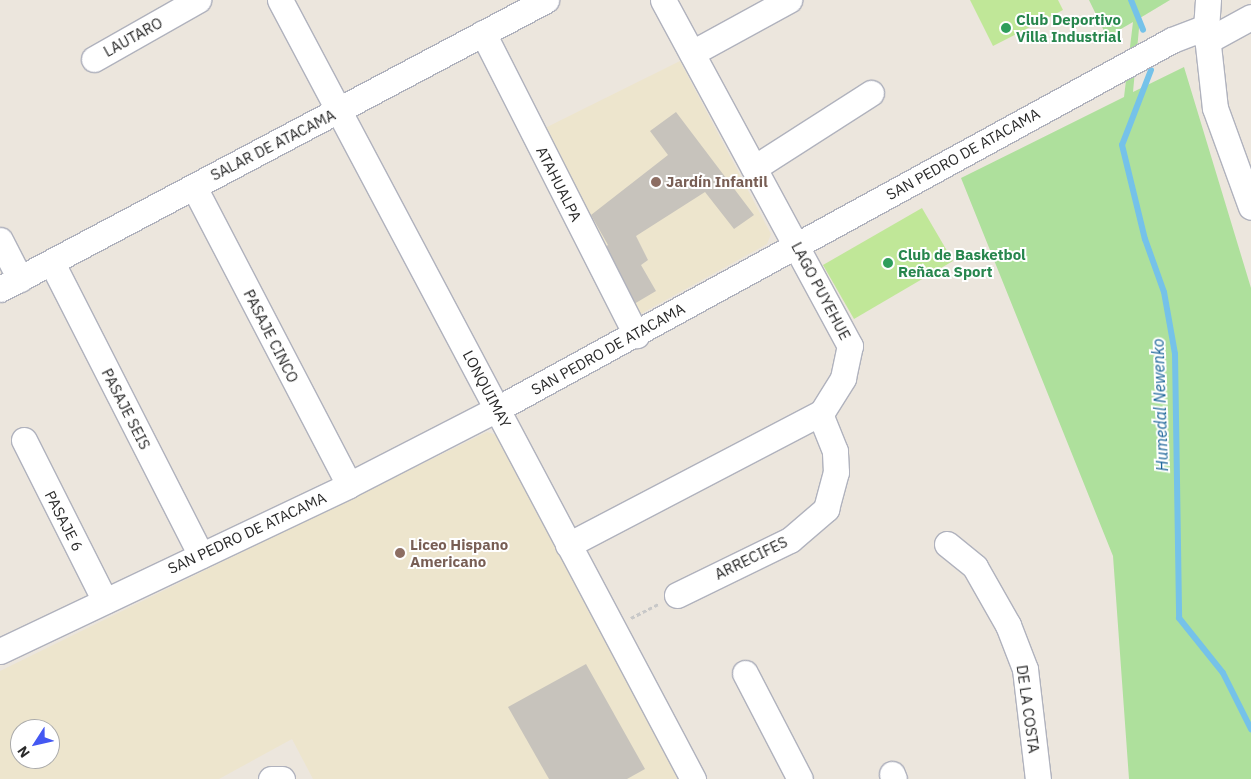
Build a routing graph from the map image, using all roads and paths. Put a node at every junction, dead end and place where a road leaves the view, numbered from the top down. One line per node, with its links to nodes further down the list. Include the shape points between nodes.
1 (198, 0): 11 (street, LAUTARO)
2 (280, 0): 13 (street, LONQUIMAY)
3 (546, 0): 8 (street, SALAR DE ATACAMA)
4 (663, 0): 10 (street, LAGO PUYEHUE)
5 (789, 0): 10 (street)
6 (1208, 0): 9 (street)
7 (1251, 17): 9 (street, SAN PEDRO DE ATACAMA)
8 (482, 33): 13 (street, SALAR DE ATACAMA); 21 (street, ATAHUALPA)
9 (1207, 34): 16 (street, via 1215,108); 18 (street, SAN PEDRO DE ATACAMA, via 1172,40)
10 (692, 53): 14 (street, LAGO PUYEHUE)
11 (94, 59)
12 (871, 93): 14 (street)
13 (338, 112): 15 (street, SALAR DE ATACAMA); 22 (street, LONQUIMAY)
14 (754, 168): 18 (street, LAGO PUYEHUE)
15 (194, 187): 19 (street, SALAR DE ATACAMA); 25 (street, PASAJE CINCO)
16 (1251, 207)
17 (0, 240): 20 (street)
18 (796, 244): 21 (street, SAN PEDRO DE ATACAMA); 23 (street, LAGO PUYEHUE, via 850,346 843,378)
19 (52, 263): 20 (street, SALAR DE ATACAMA); 28 (street, PASAJE SEIS)
20 (10, 284)
21 (636, 335): 22 (street, SAN PEDRO DE ATACAMA)
22 (498, 409): 25 (street, SAN PEDRO DE ATACAMA); 27 (street, LONQUIMAY)
23 (820, 414): 27 (street, LAGO PUYEHUE); 29 (street, ARRECIFES, via 836,451 836,472 826,509 790,540)
24 (24, 440): 30 (street, PASAJE 6)
25 (349, 485): 28 (street, SAN PEDRO DE ATACAMA)
26 (946, 544): 37 (street, DE LA COSTA, via 975,567 1008,625 1025,669)
27 (568, 545): 32 (street, LONQUIMAY)
28 (201, 555): 30 (street, SAN PEDRO DE ATACAMA)
29 (677, 595): 32 (path)
30 (105, 601): 33 (street, SAN PEDRO DE ATACAMA)
31 (643, 612): 32 (path)
32 (612, 628): 35 (street, LONQUIMAY)
33 (0, 651)
34 (745, 673): 36 (street)
35 (693, 779)
36 (800, 779)
37 (1038, 779)

